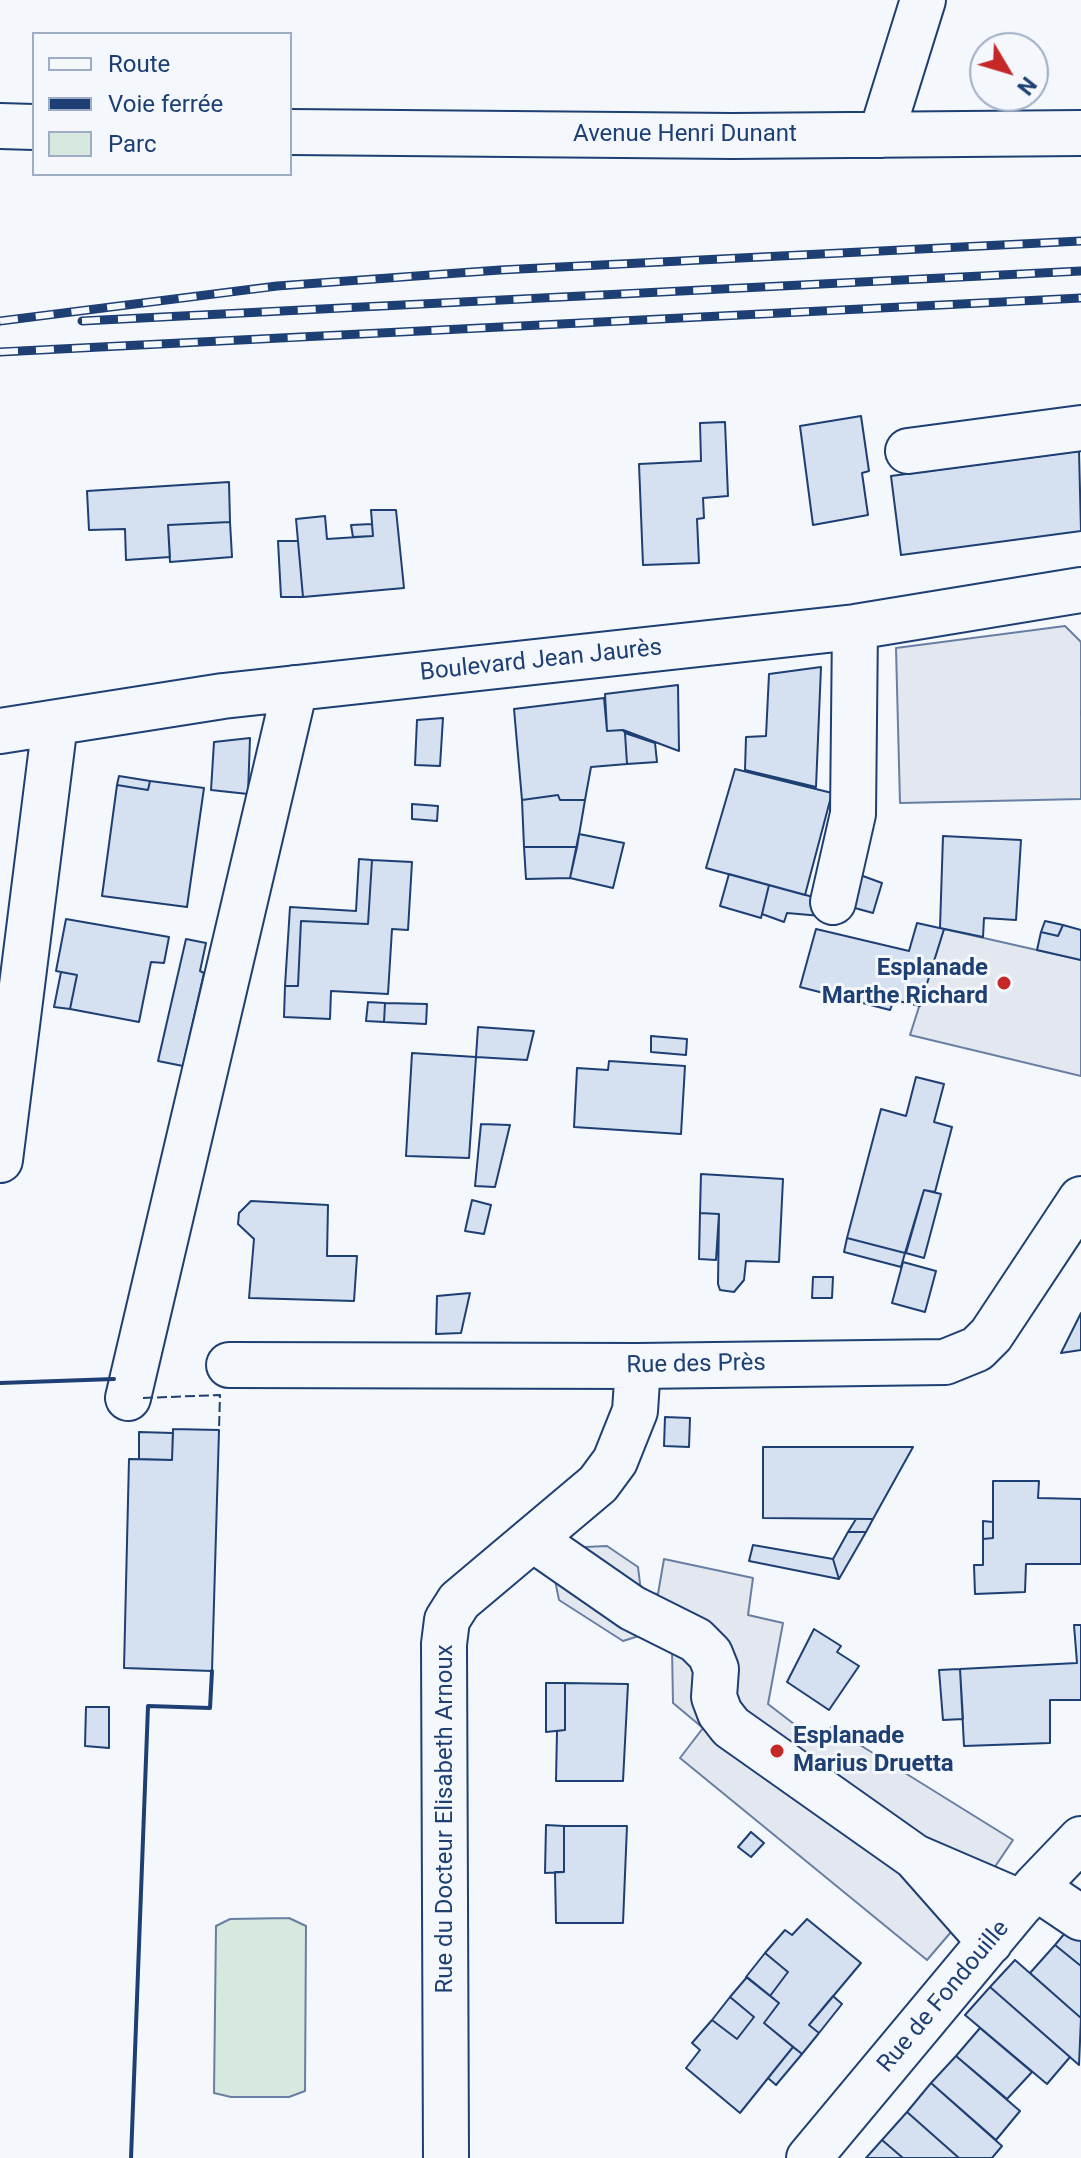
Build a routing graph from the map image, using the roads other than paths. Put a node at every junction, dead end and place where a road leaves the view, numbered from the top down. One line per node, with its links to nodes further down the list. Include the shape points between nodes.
1 (923, 0): 6 (street)
2 (0, 126): 3 (street)
3 (32, 127)
4 (292, 132): 6 (street, Avenue Henri Dunant)
5 (1081, 133): 6 (street, Avenue Henri Dunant)
6 (881, 135)
7 (1081, 428): 8 (street)
8 (908, 451)
9 (1081, 590): 10 (street, Boulevard Jean Jaurès)
10 (855, 627): 11 (street, Boulevard Jean Jaurès); 14 (street, via 853,814)
11 (295, 688): 12 (street, Boulevard Jean Jaurès); 19 (street)
12 (55, 723): 13 (street, Boulevard Jean Jaurès); 15 (street)
13 (0, 731)
14 (833, 902)
15 (0, 1160)
16 (1081, 1199): 18 (street, Rue des Près, via 991,1335 960,1358)
17 (229, 1365): 18 (street, Rue des Près)
18 (638, 1366): 20 (street, Rue du Docteur Elisabeth Arnoux, via 635,1411 615,1461 598,1484)
19 (128, 1398)
20 (534, 1540): 22 (street, via 640,1613 696,1640 710,1654 716,1669 714,1697 731,1727); 26 (street, Rue du Docteur Elisabeth Arnoux, via 459,1601 447,1620)
21 (1081, 1839): 23 (street, Rue de Fondouille)
22 (915, 1857): 23 (street); 25 (street)
23 (1028, 1895): 24 (street); 25 (street, Rue de Fondouille)
24 (1081, 1918)
25 (990, 1942): 27 (street, Rue de Fondouille)
26 (446, 2158)
27 (809, 2158)

